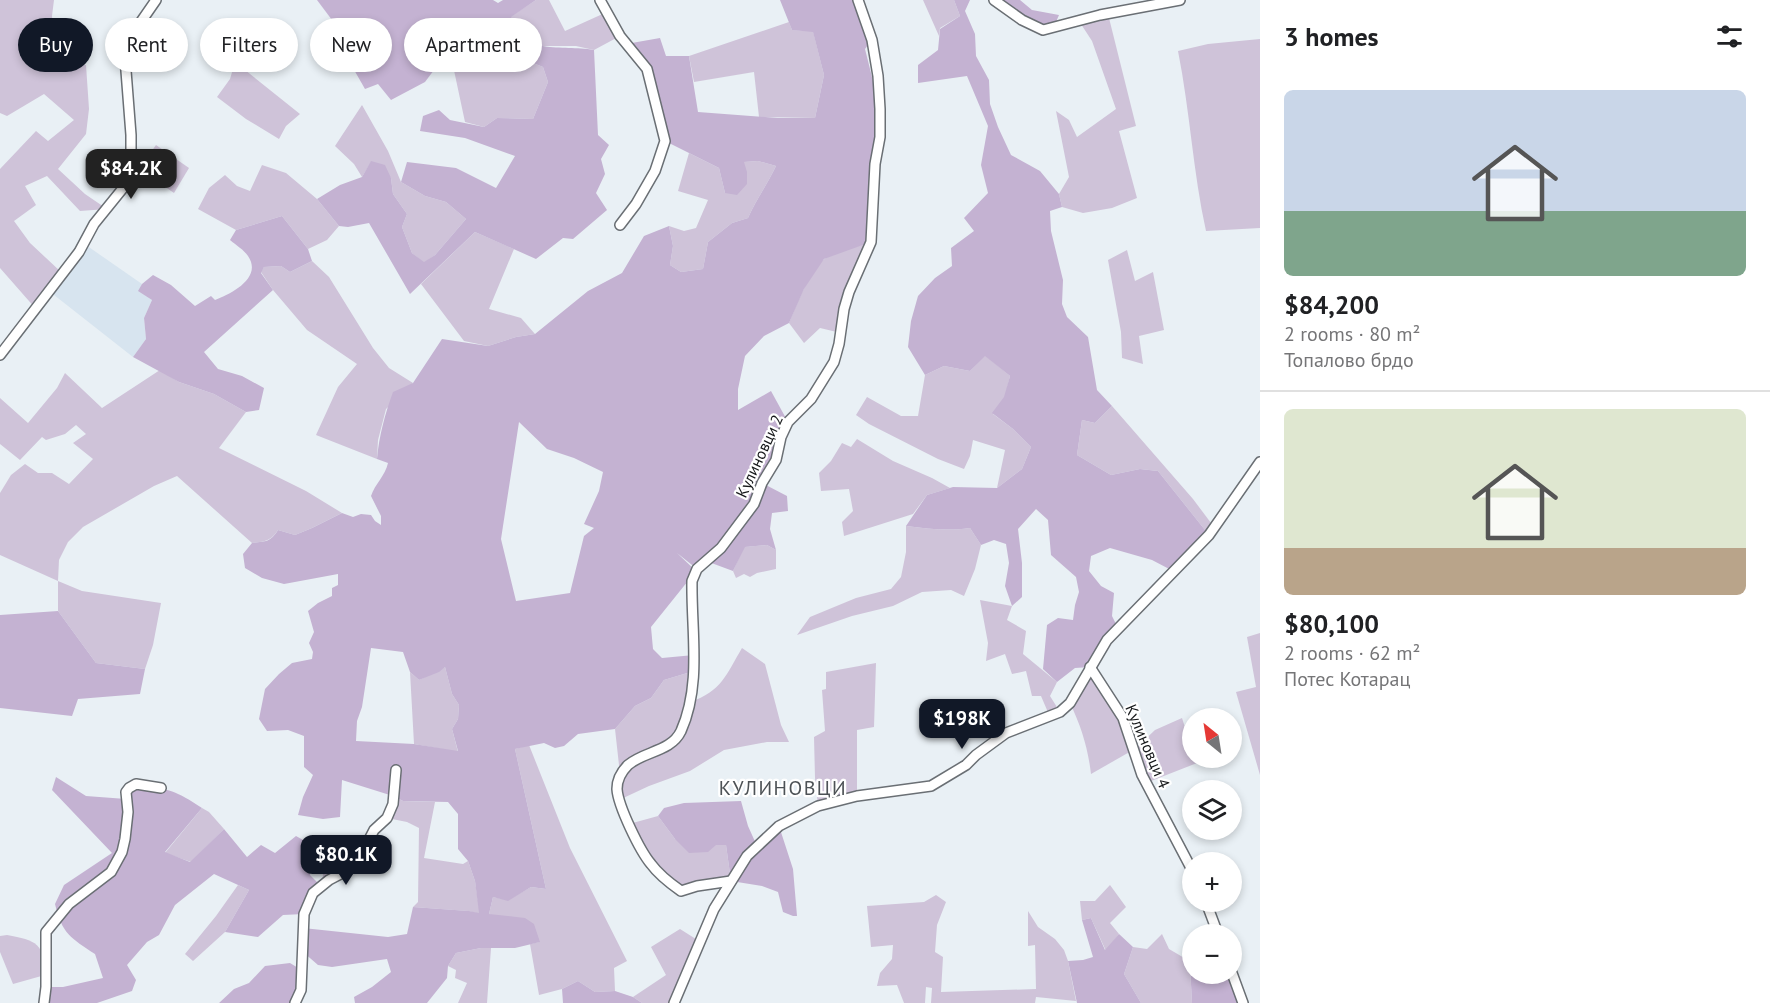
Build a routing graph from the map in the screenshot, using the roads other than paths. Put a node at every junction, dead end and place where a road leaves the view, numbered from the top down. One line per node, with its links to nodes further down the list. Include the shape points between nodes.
1 (156, 0): 7 (street, via 138,26 125,58 131,135 128,182)
2 (600, 0): 6 (street, via 620,36 647,69 665,141 655,171)
3 (858, 0): 13 (street, Кулиновци 2, via 872,40 880,109 871,242 844,309 834,362 811,399 788,422 776,460 754,504 721,548 696,569 692,581 694,671 680,732 670,744 631,763 620,774 617,789 632,831 651,864 669,882 681,891)
4 (994, 0): 5 (street, via 1043,30)
5 (1180, 0)
6 (620, 225)
7 (0, 355)
8 (1260, 462): 9 (street, via 1209,535 1107,640)
9 (1090, 667): 12 (street, Кулиновци 4, via 1123,718 1142,775); 13 (street, via 1070,703 1060,712 1006,733 931,786 857,796 818,806 779,826 747,856)
10 (396, 770): 16 (street, via 393,804 387,818 374,830 350,869 329,880 309,902 304,914 301,990)
11 (161, 788): 15 (street, via 136,784 129,788 125,839 111,873 69,904 46,932)
12 (1183, 852)
13 (731, 881): 17 (street, via 699,941)
14 (1236, 984): 18 (street)
15 (44, 1003)
16 (295, 1003)
17 (674, 1003)
18 (1244, 1003)

